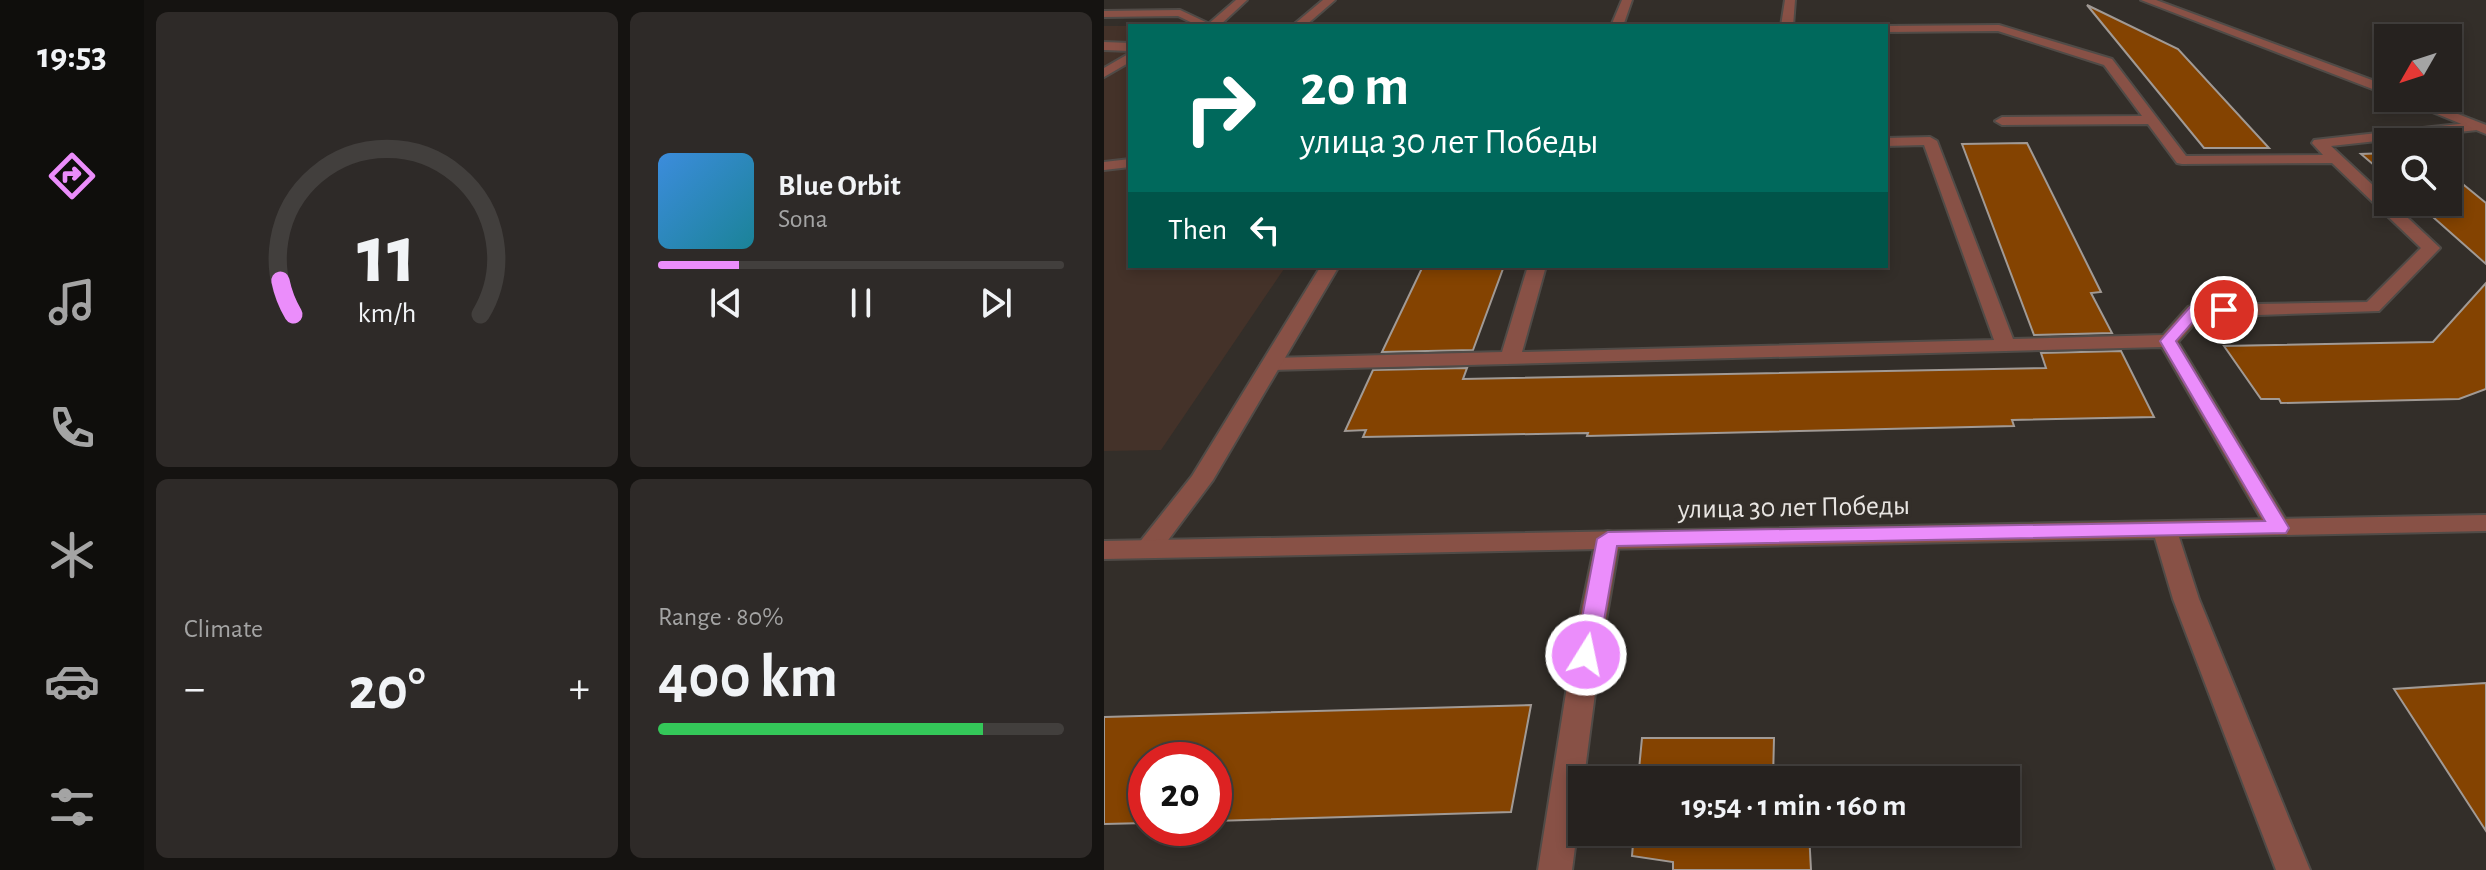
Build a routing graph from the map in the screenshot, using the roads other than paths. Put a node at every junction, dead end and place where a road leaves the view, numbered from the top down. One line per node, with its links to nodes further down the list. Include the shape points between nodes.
1 (1242, 0): 8 (street)
2 (1330, 0): 9 (street)
3 (1627, 0): 10 (street)
4 (1790, 0): 11 (street)
5 (2146, 0): 17 (street)
6 (1104, 14): 7 (street, via 1180,13)
7 (1205, 24)
8 (1212, 24)
9 (1300, 24)
10 (1618, 24)
11 (1787, 24)
12 (1888, 29): 19 (street, via 1999,28 2108,62)
13 (1104, 46): 14 (street)
14 (1128, 47)
15 (1128, 58): 16 (street)
16 (1104, 73)
17 (2374, 86)
18 (2440, 112): 21 (street)
19 (2152, 120): 20 (street); 23 (street, via 2182,160)
20 (2002, 121)
21 (2481, 128): 23 (street, via 2319,143)
22 (1888, 142): 29 (street, via 1930,141)
23 (2336, 159): 28 (street, via 2431,248 2372,307 2195,311)
24 (1128, 163): 25 (street)
25 (1104, 166)
26 (1329, 268): 31 (street)
27 (1536, 268): 30 (street)
28 (2168, 341): 29 (street); 33 (street)
29 (2005, 343): 30 (street)
30 (1511, 355): 31 (street)
31 (1271, 364): 36 (street, via 1201,480)
32 (2486, 523): 33 (street, улица 30 лет Победы)
33 (2279, 528): 34 (street, улица 30 лет Победы)
34 (2165, 531): 35 (street, улица 30 лет Победы); 39 (street, via 2186,599)
35 (1608, 539): 36 (street, улица 30 лет Победы); 38 (street)
36 (1148, 549): 37 (street, улица 30 лет Победы)
37 (1104, 550)
38 (1555, 870)
39 (2293, 870)

